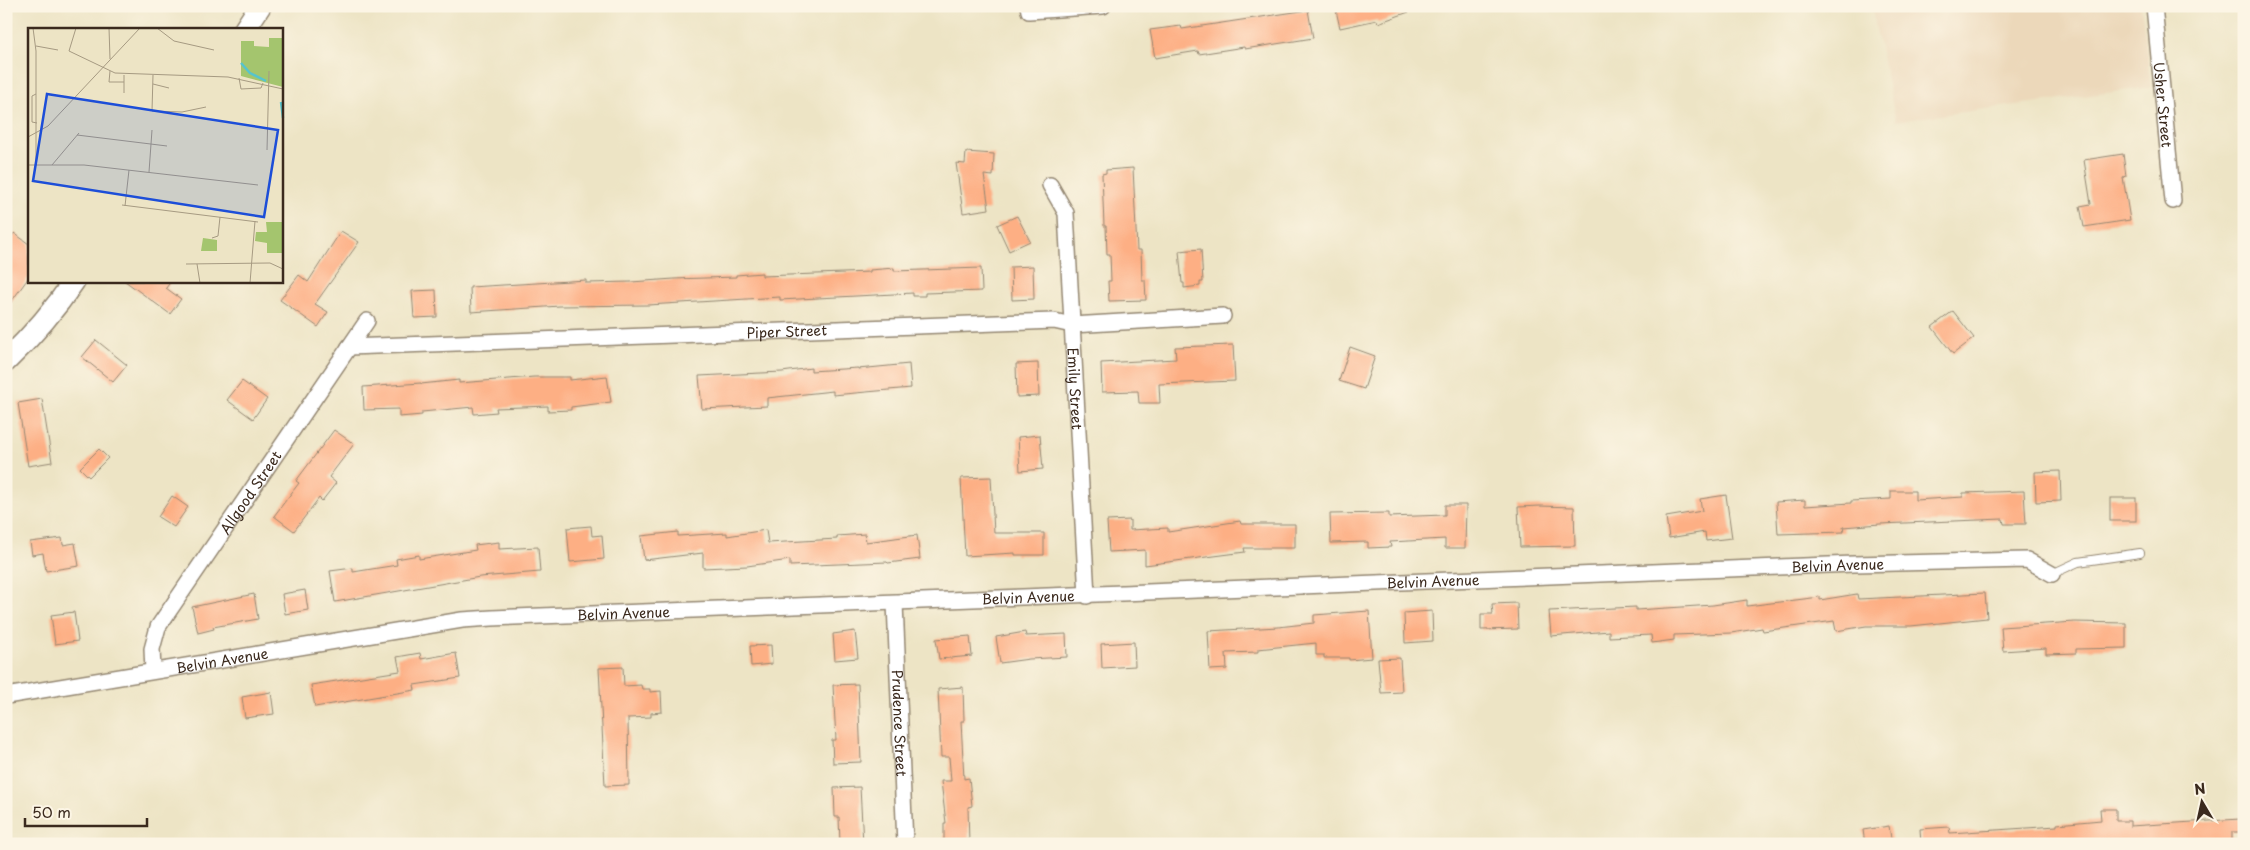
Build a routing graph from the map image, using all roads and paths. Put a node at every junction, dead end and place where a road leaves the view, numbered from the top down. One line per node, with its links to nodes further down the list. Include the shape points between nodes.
1 (260, 6): 5 (street)
2 (1103, 6): 4 (street)
3 (2154, 6): 7 (street, Usher Street)
4 (1028, 9)
5 (246, 28)
6 (1050, 185): 11 (street, Emily Street, via 1066,213)
7 (2173, 201)
8 (73, 282): 13 (street, via 58,306)
9 (1223, 316): 11 (street, Piper Street)
10 (367, 322): 12 (street, Allgood Street)
11 (1072, 325): 12 (street, Piper Street, via 1054,321); 16 (street, Emily Street)
12 (349, 347): 18 (street, Allgood Street, via 158,627 152,649)
13 (6, 361)
14 (2140, 553): 15 (lane, via 2078,562)
15 (2052, 574): 16 (street, Belvin Avenue, via 2027,560 1392,581)
16 (1087, 596): 17 (street, Belvin Avenue)
17 (895, 603): 18 (street, Belvin Avenue, via 462,620); 20 (street, Prudence Street)
18 (153, 671): 19 (street, Belvin Avenue)
19 (7, 692)
20 (905, 844)

